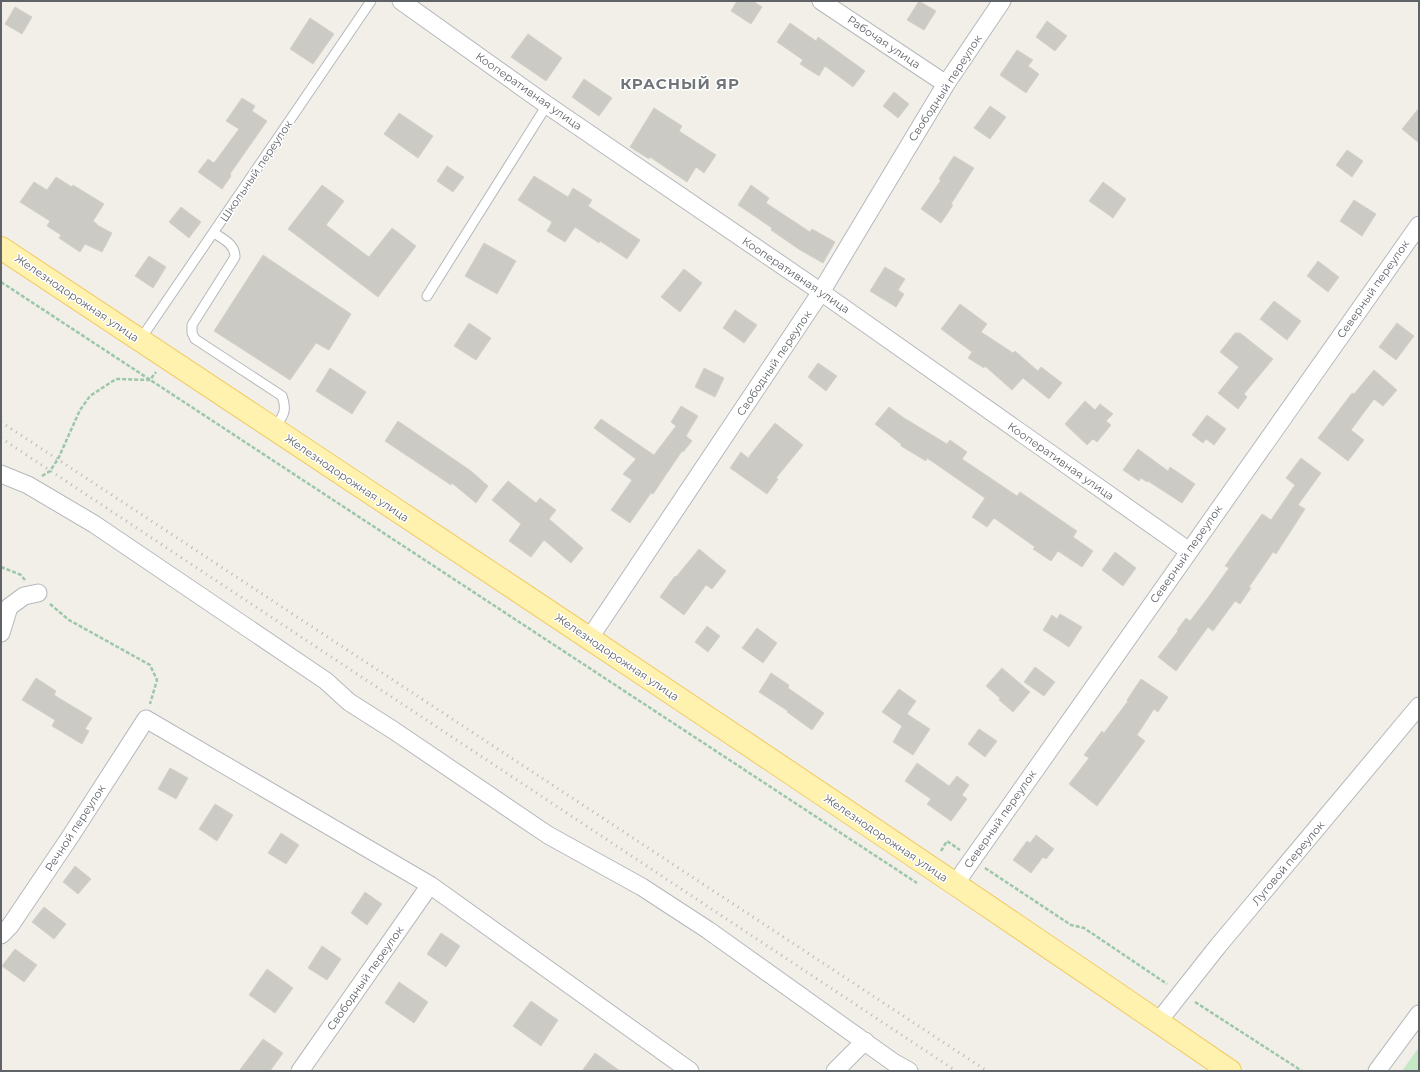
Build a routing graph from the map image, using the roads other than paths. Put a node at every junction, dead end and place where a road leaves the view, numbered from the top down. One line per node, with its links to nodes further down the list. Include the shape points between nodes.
1 (371, 1): 8 (lane, Школьный переулок)
2 (402, 1): 6 (street, Кооперативная улица)
3 (822, 1): 5 (street, Рабочая улица)
4 (1002, 1): 5 (street, Свободный переулок)
5 (946, 84): 10 (street, Свободный переулок)
6 (547, 105): 10 (street, Кооперативная улица); 11 (lane)
7 (1419, 225): 15 (street, Северный переулок)
8 (214, 233): 12 (lane, Школьный переулок); 13 (lane, via 231,244 235,257 192,325 192,333 195,339 282,396 285,411)
9 (1, 248): 12 (main road, Железнодорожная улица)
10 (821, 292): 15 (street, Кооперативная улица); 18 (street, Свободный переулок)
11 (427, 296)
12 (140, 340): 13 (main road, Железнодорожная улица)
13 (274, 430): 18 (main road, Железнодорожная улица)
14 (1, 474): 25 (street, via 28,485 94,524 326,681 348,702 548,835 642,887 708,930)
15 (1188, 551): 20 (street, Северный переулок)
16 (38, 593): 17 (street, via 24,596 9,607)
17 (1, 633)
18 (589, 639): 20 (main road, Железнодорожная улица)
19 (1419, 706): 24 (street, Луговой переулок, via 1218,946)
20 (955, 884): 24 (main road, Железнодорожная улица)
21 (430, 885): 22 (street, Речной переулок, via 146,719 66,844 10,926); 26 (street, Свободный переулок); 27 (street)
22 (1, 934)
23 (1419, 1014): 31 (street)
24 (1158, 1022): 30 (main road, Железнодорожная улица)
25 (865, 1041): 28 (street); 29 (street, via 892,1062)
26 (300, 1071)
27 (690, 1071)
28 (835, 1071)
29 (909, 1071)
30 (1230, 1071)
31 (1377, 1071)

